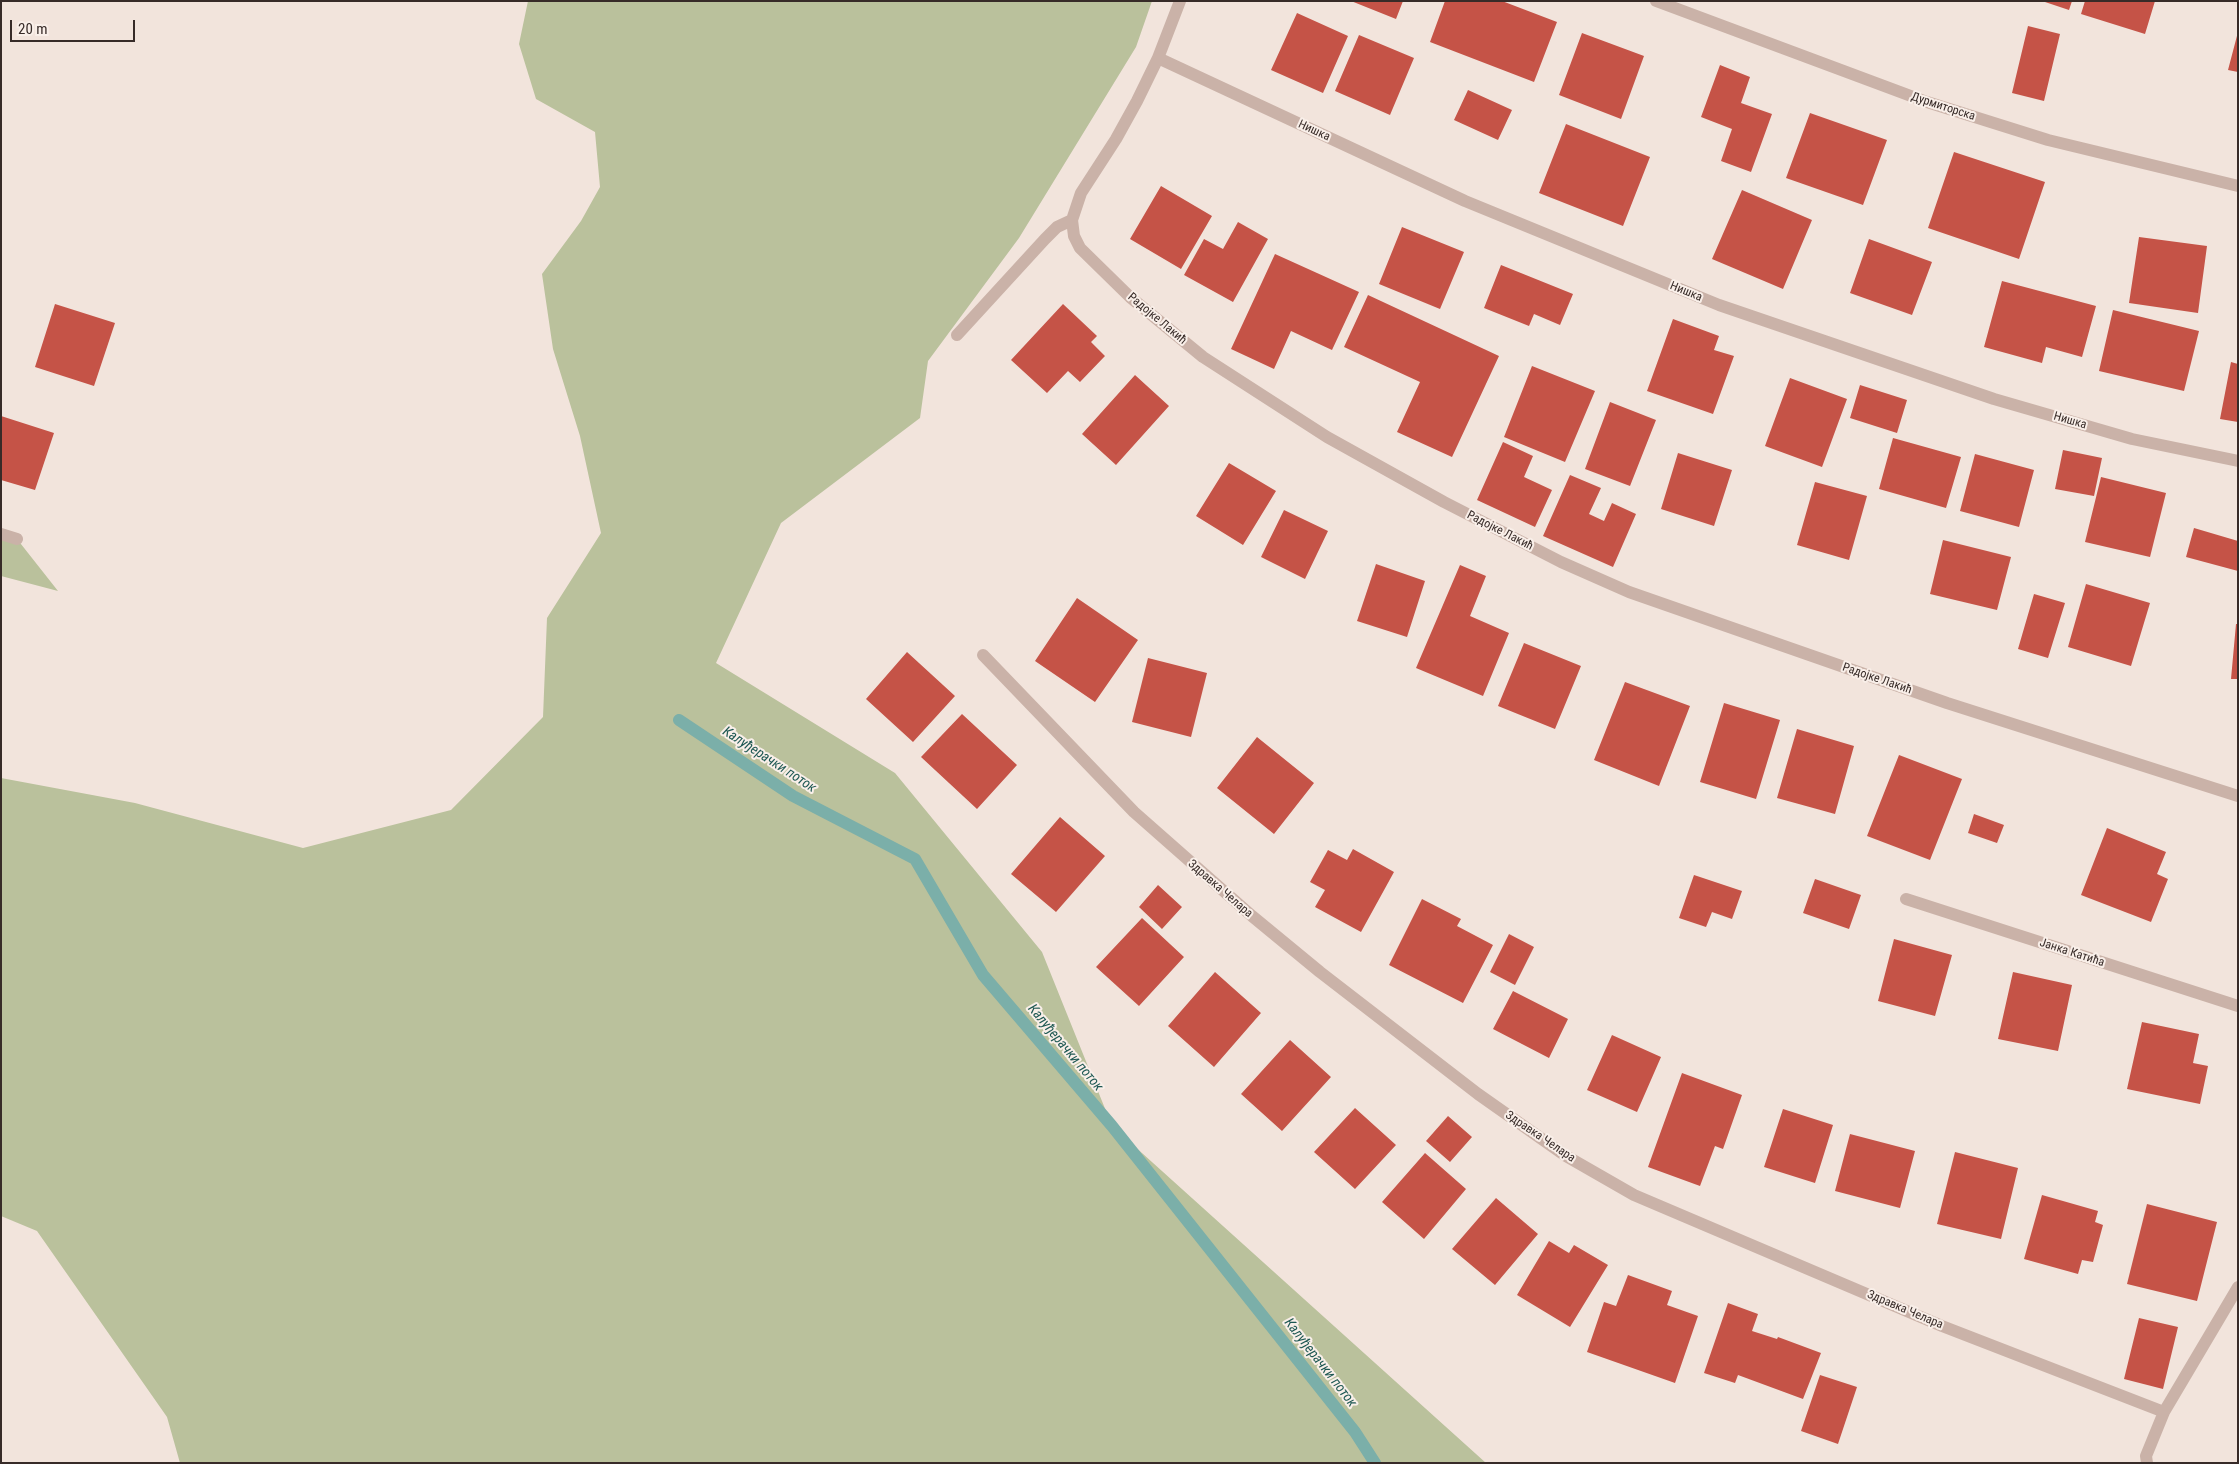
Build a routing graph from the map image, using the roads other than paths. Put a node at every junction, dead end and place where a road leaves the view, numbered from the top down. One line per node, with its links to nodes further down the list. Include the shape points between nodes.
1 (1180, 1): 3 (street)
2 (1656, 1): 4 (street, Дурмиторска, via 1927,102 2048,140)
3 (1158, 58): 5 (street, via 1116,139 1081,192); 7 (street, Нишка, via 1465,201 1719,305 1994,399 2132,439)
4 (2238, 186)
5 (1072, 220): 6 (street, via 1057,227 1045,239); 11 (street, Радојке Лакић, via 1080,248 1130,297 1203,357 1327,437 1561,562 1629,592 1947,703)
6 (958, 335)
7 (2238, 461)
8 (1, 534): 9 (street)
9 (17, 539)
10 (983, 655): 15 (street, Здравка Челара, via 1134,812 1252,916 1478,1094 1566,1156 1634,1195 1729,1236 1942,1326)
11 (2238, 796)
12 (1906, 899): 13 (street, Јанка Катића)
13 (2238, 1006)
14 (2238, 1287): 15 (street)
15 (2164, 1412): 16 (street, via 2146,1456)
16 (2147, 1463)

